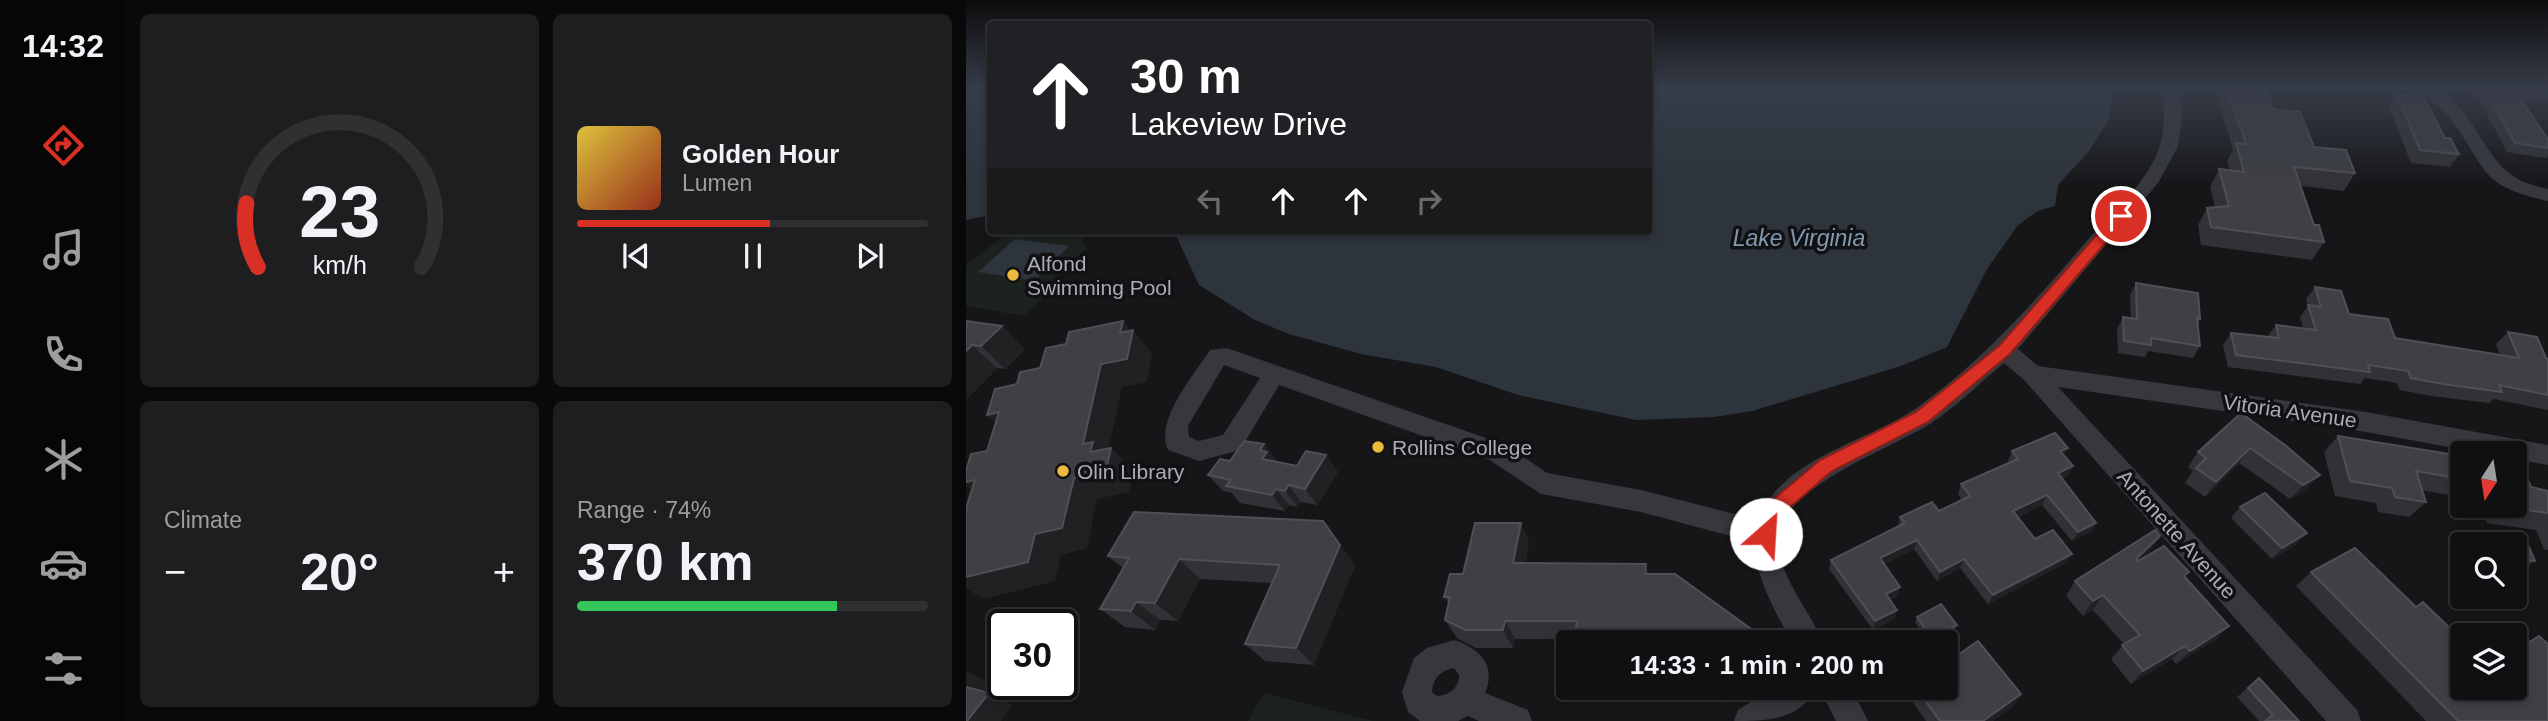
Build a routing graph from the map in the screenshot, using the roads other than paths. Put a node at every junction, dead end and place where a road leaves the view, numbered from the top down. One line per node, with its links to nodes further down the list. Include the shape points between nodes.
1 (2173, 121): 4 (street, via 2169,146 2149,183)
2 (2460, 121): 3 (street, via 2487,169 2516,187)
3 (2548, 195)
4 (2004, 350): 6 (street, Antonette Avenue); 8 (street, via 1922,417 1826,466 1775,509)
5 (1274, 374): 8 (street, via 1497,452 1541,483 1641,501)
6 (2032, 374): 7 (street, Vitoria Avenue, via 2366,422); 16 (street, Antonette Avenue)
7 (2548, 455)
8 (1766, 534): 9 (street, via 1769,565)
9 (1801, 630)
10 (1465, 700): 13 (street)
11 (1781, 700): 14 (street)
12 (1841, 700): 15 (street)
13 (1517, 721)
14 (1749, 721)
15 (1853, 721)
16 (2347, 721)

